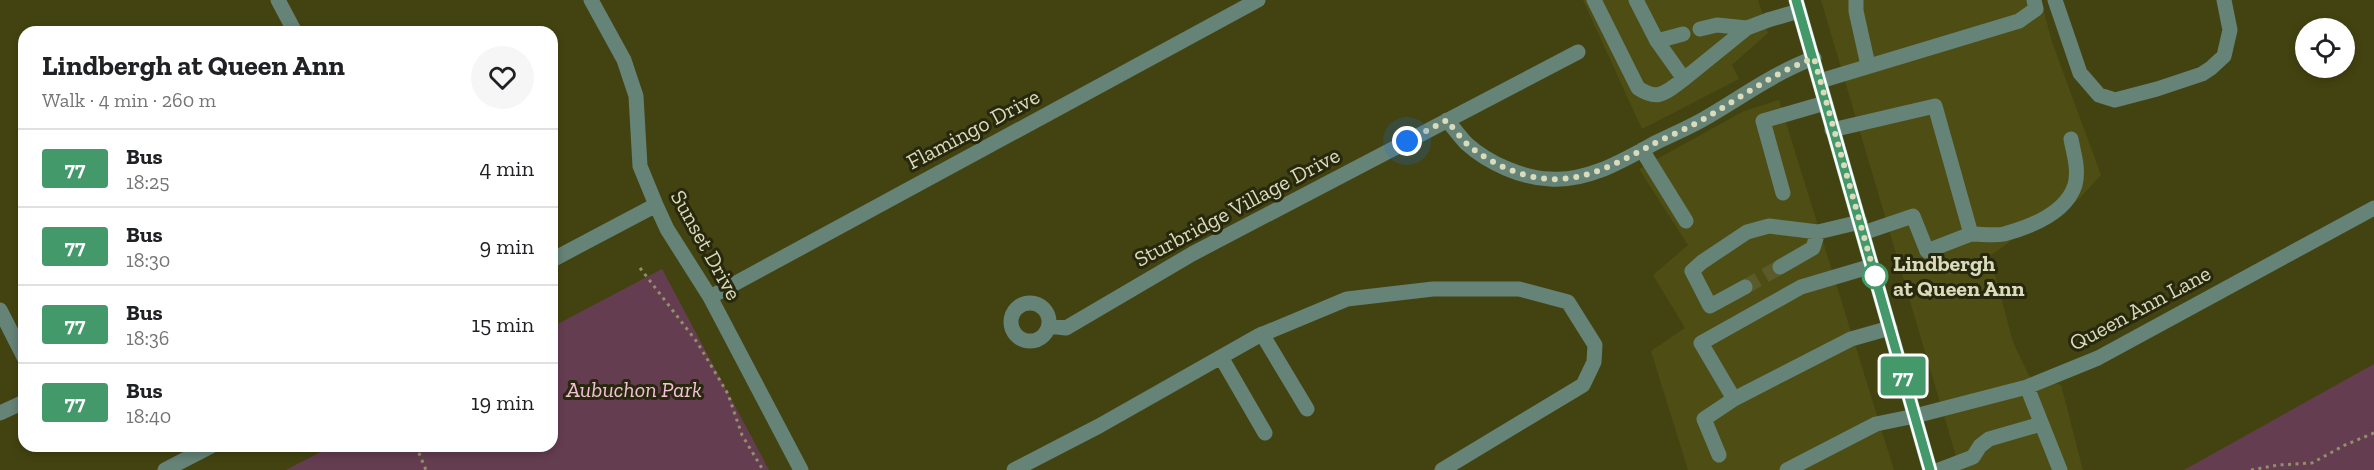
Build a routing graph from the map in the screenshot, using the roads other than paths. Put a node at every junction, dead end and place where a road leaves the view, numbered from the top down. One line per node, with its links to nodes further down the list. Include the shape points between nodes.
1 (278, 0): 11 (street)
2 (591, 0): 27 (street, Sunset Drive, via 624,60 636,96 640,166)
3 (1258, 0): 37 (street, Flamingo Drive)
4 (1594, 0): 19 (street, via 1638,88 1649,95 1663,95)
5 (1636, 0): 15 (street)
6 (1856, 0): 18 (street)
7 (2034, 0): 18 (street, via 2036,9 2019,21)
8 (2055, 0): 9 (street, via 2080,73 2099,95 2115,100 2180,82 2211,68 2224,56 2230,30)
9 (2224, 0)
10 (1797, 6): 13 (street); 17 (main road)
11 (292, 26)
12 (1700, 28): 13 (street)
13 (1747, 28): 19 (street)
14 (1683, 34): 15 (street)
15 (1657, 41): 19 (street)
16 (1578, 52): 22 (street, Sturbridge Village Drive)
17 (1814, 58): 20 (main road); 25 (street, via 1786,68 1702,120)
18 (1868, 65): 20 (street)
19 (1684, 79)
20 (1820, 81): 21 (main road)
21 (1825, 103): 23 (main road); 26 (street, via 1763,121)
22 (1447, 120): 25 (street, via 1467,144 1485,157 1529,176 1551,180 1602,170); 39 (street, Sturbridge Village Drive, via 1192,254 1066,328)
23 (1832, 130): 30 (main road); 32 (street, via 1935,106)
24 (2071, 139): 32 (street, via 2077,165 2074,186 2065,204 2043,219 2003,234)
25 (1642, 150): 29 (street)
26 (1783, 192)
27 (656, 205): 33 (street); 37 (street, Sunset Drive)
28 (2374, 208): 44 (street, Queen Ann Lane, via 2098,358)
29 (1686, 221)
30 (1861, 228): 31 (street); 32 (street, via 1913,216 1927,251); 34 (main road)
31 (1818, 232): 35 (street, via 1814,248); 36 (street, via 1769,226 1747,232 1692,271 1710,306)
32 (1971, 234)
33 (558, 257)
34 (1872, 266): 40 (main road); 45 (street, via 1801,287 1701,343)
35 (1780, 267)
36 (1745, 286)
37 (710, 297): 57 (street, Sunset Drive)
38 (0, 310): 42 (street)
39 (1049, 326)
40 (1890, 328): 45 (street, via 1851,339); 49 (main road)
41 (1262, 334): 43 (street); 47 (street); 59 (street, via 1347,299 1433,289 1519,289 1569,302 1595,345 1594,362 1583,385)
42 (18, 345)
43 (1221, 357): 51 (street); 58 (street)
44 (2026, 387): 49 (street, Queen Ann Lane); 50 (street)
45 (1734, 399): 53 (street, via 1704,419)
46 (18, 405): 48 (street)
47 (1307, 409)
48 (0, 413)
49 (1915, 416): 55 (main road); 60 (street, Queen Ann Lane, via 1876,424)
50 (2041, 424): 54 (street, via 1989,439 1980,446); 61 (street)
51 (1265, 432)
52 (200, 452): 56 (street)
53 (1719, 455)
54 (1975, 463): 55 (street)
55 (1930, 469)
56 (165, 470)
57 (801, 470)
58 (1014, 470)
59 (1442, 470)
60 (1787, 470)
61 (2060, 470)

